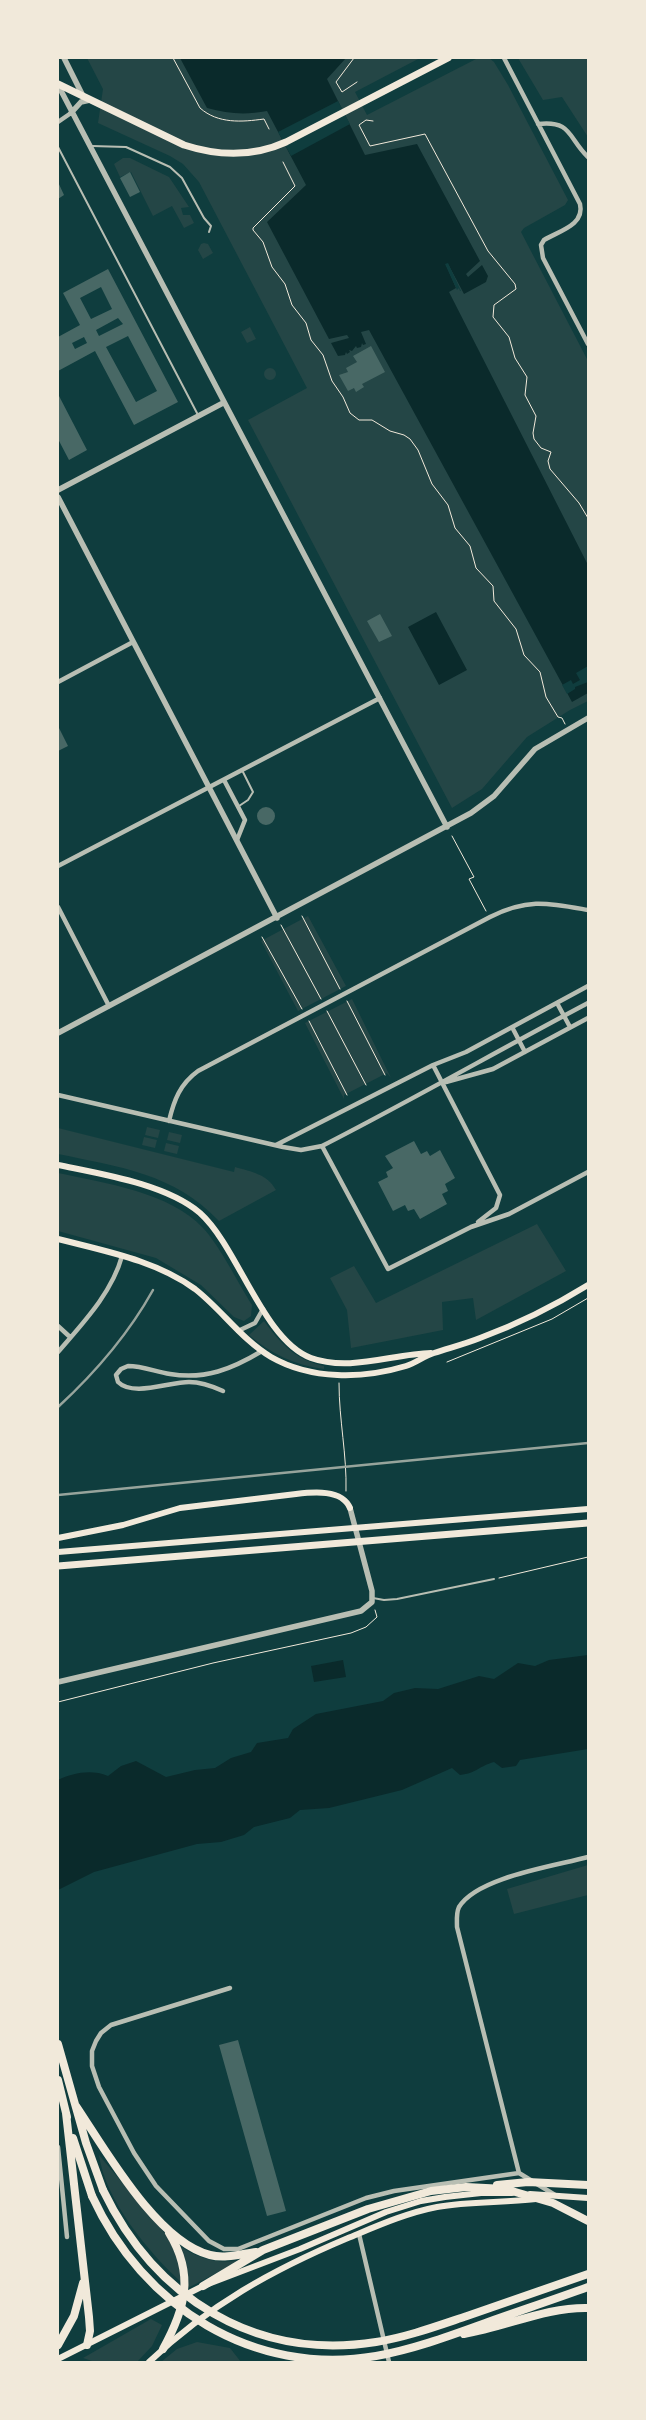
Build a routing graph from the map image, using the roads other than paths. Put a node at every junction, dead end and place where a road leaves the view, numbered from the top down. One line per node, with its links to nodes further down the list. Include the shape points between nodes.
1 (64, 58): 5 (street)
2 (448, 58): 5 (main road, via 286,142 261,151 228,154 190,147)
3 (504, 58): 8 (street)
4 (58, 84): 5 (main road); 6 (street)
5 (86, 98): 6 (street)
6 (71, 113): 7 (street); 9 (street)
7 (58, 122)
8 (538, 124): 11 (street, via 563,126); 13 (street, via 581,211 575,223 543,241 542,253)
9 (88, 146): 12 (lane, via 111,144 126,147 170,167 184,180 211,226); 14 (street)
10 (58, 147): 15 (lane)
11 (588, 157)
12 (209, 232)
13 (588, 344)
14 (224, 403): 15 (street); 20 (street)
15 (198, 416): 16 (street)
16 (58, 490)
17 (58, 497): 18 (street)
18 (133, 642): 19 (street); 24 (street)
19 (58, 682)
20 (380, 698): 22 (street); 26 (street)
21 (588, 718): 26 (street, via 535,749 486,804)
22 (242, 770): 23 (street); 25 (lane, via 253,793)
23 (224, 780): 24 (street); 25 (street)
24 (209, 787): 27 (street); 28 (street)
25 (239, 806): 27 (street, via 245,822)
26 (447, 827): 31 (street)
27 (237, 840): 31 (street)
28 (58, 866)
29 (58, 907): 35 (street)
30 (588, 910): 46 (street, via 530,903 490,917 198,1071 177,1093)
31 (278, 918): 35 (street)
32 (588, 986): 33 (street)
33 (557, 1003): 36 (street); 38 (street)
34 (588, 1003): 36 (street)
35 (109, 1006): 40 (street)
36 (564, 1016): 39 (street); 41 (street)
37 (588, 1018): 39 (street)
38 (512, 1027): 41 (street); 43 (street, via 466,1052)
39 (570, 1027): 42 (street)
40 (58, 1033)
41 (518, 1039): 42 (street); 44 (street)
42 (525, 1052): 44 (street, via 489,1070)
43 (433, 1065): 44 (street); 47 (street)
44 (442, 1083): 48 (street); 51 (street, via 500,1195 493,1211)
45 (58, 1095): 46 (street)
46 (168, 1121): 47 (street)
47 (275, 1146): 48 (street, via 301,1150)
48 (322, 1146): 51 (street, via 388,1269)
49 (58, 1165): 55 (main road, via 140,1185 188,1205 213,1229)
50 (588, 1172): 51 (street, via 509,1214)
51 (471, 1227)
52 (58, 1239): 53 (main road)
53 (122, 1256): 57 (main road, via 158,1268 183,1282); 58 (street, via 108,1286)
54 (588, 1285): 61 (main road, via 511,1326)
55 (263, 1309): 57 (street, via 255,1323); 61 (main road, via 291,1346 321,1361 351,1363)
56 (58, 1326): 58 (street)
57 (238, 1331): 60 (main road)
58 (70, 1337): 59 (street)
59 (58, 1352)
60 (262, 1352): 61 (main road, via 298,1368 340,1375 405,1366); 62 (street, via 214,1374 174,1375 128,1366 116,1375 120,1384 128,1388 188,1382 206,1384)
61 (432, 1353)
62 (223, 1391)
63 (350, 1508): 66 (main road, via 344,1499 337,1496 301,1493 180,1508 123,1525); 70 (street)
64 (588, 1509): 67 (main road)
65 (588, 1523): 68 (main road)
66 (58, 1538)
67 (58, 1552)
68 (58, 1566)
69 (494, 1580): 70 (lane, via 397,1599)
70 (373, 1598): 71 (street, via 364,1610 348,1616)
71 (58, 1682)
72 (588, 1857): 79 (street, via 497,1880 480,1888 459,1907 457,1915 457,1927)
73 (230, 1988): 82 (street, via 114,2024 101,2032 94,2044 91,2063 99,2087 151,2180 209,2241 231,2250 268,2239)
74 (58, 2044): 76 (highway)
75 (58, 2080): 77 (highway)
76 (76, 2106): 86 (highway, via 118,2172); 91 (highway, via 103,2190 124,2229 148,2262 190,2299 241,2327 270,2337 300,2343 347,2345 390,2339)
77 (66, 2113): 92 (highway); 102 (highway, via 100,2215 123,2252 148,2281 200,2322 240,2341 296,2356)
78 (58, 2148): 89 (street)
79 (520, 2173): 82 (street); 83 (street)
80 (588, 2185): 81 (highway, via 528,2182)
81 (488, 2187): 87 (highway, via 542,2199); 90 (highway, via 413,2195)
82 (378, 2194): 85 (street)
83 (557, 2196): 84 (main road); 85 (main road, via 467,2194 426,2200); 88 (main road, via 436,2207 402,2216)
84 (588, 2198)
85 (386, 2212): 93 (main road)
86 (160, 2221): 90 (highway, via 184,2242 209,2254 229,2256); 95 (highway, via 182,2260)
87 (588, 2221)
88 (359, 2234): 100 (main road, via 287,2265 241,2290); 105 (street)
89 (67, 2237)
90 (263, 2250): 93 (highway)
91 (588, 2274)
92 (84, 2278): 98 (highway, via 74,2316); 99 (highway, via 90,2331)
93 (203, 2286): 95 (main road)
94 (588, 2287): 97 (highway)
95 (185, 2295): 99 (main road); 100 (highway)
96 (588, 2308): 97 (highway, via 560,2309 485,2331)
97 (448, 2336): 102 (highway, via 390,2353)
98 (58, 2345)
99 (87, 2345): 101 (main road)
100 (163, 2349): 103 (main road)
101 (58, 2359)
102 (342, 2360): 104 (highway)
103 (149, 2362)
104 (331, 2362)
105 (389, 2362)

